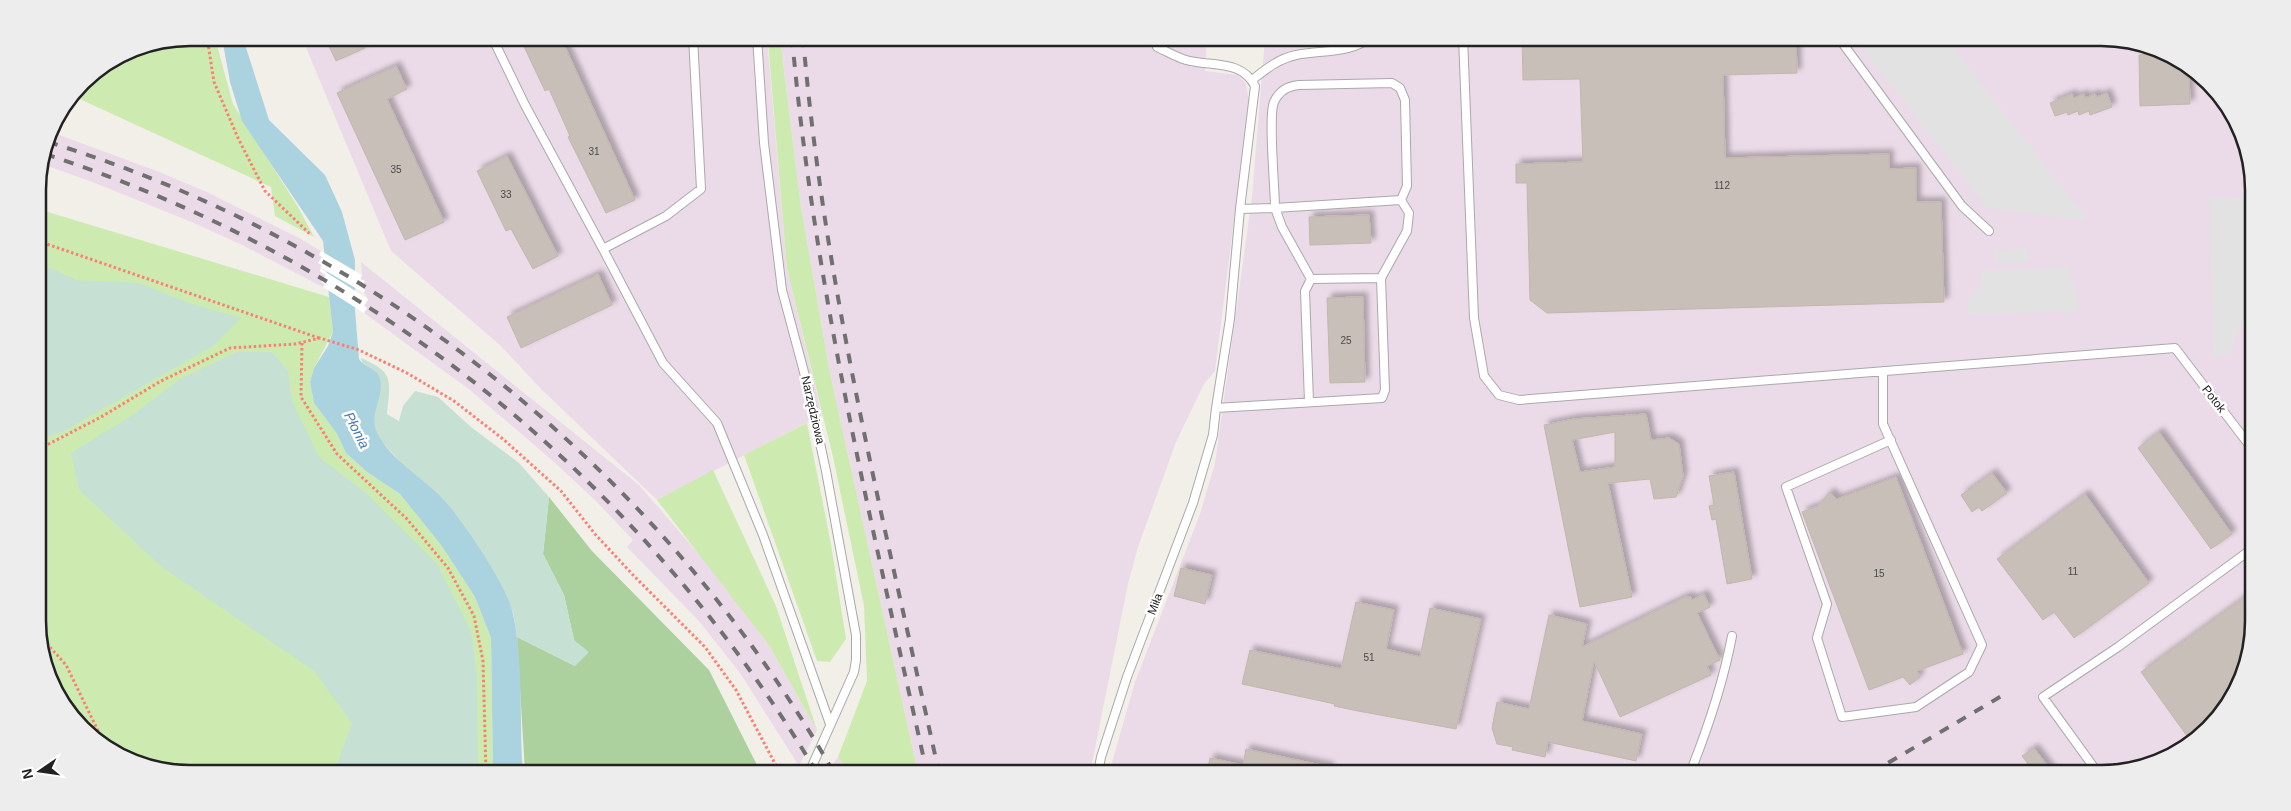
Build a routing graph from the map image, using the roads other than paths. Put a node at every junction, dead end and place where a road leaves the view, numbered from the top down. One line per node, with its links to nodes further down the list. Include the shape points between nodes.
1 (496, 46): 13 (lane)
2 (693, 46): 13 (lane, via 701,189 666,216)
3 (758, 46): 23 (lane, Narzędziowa, via 764,143 782,290 808,387 855,622 854,672)
4 (1157, 46): 8 (lane, via 1185,60 1238,68)
5 (1358, 46): 8 (lane, via 1274,62)
6 (1463, 46): 16 (lane, via 1474,318 1484,376 1499,395 1519,400)
7 (1844, 46): 12 (lane, via 1962,206)
8 (1252, 80): 11 (lane, Miła, via 1255,86 1252,123)
9 (1401, 200): 10 (lane); 10 (lane, via 1407,186 1404,100 1400,88 1392,83 1299,85 1280,93 1272,110); 14 (lane, via 1409,213 1407,231)
10 (1275, 208): 11 (lane); 15 (lane)
11 (1240, 209): 18 (lane, Miła, via 1230,320)
12 (1989, 231)
13 (603, 249): 23 (lane, via 663,363 717,423 763,535)
14 (1381, 278): 15 (lane); 17 (lane, via 1385,390 1382,398)
15 (1311, 279): 17 (lane, via 1305,291)
16 (1883, 372): 19 (lane, via 1884,424); 20 (lane, Potok, via 2175,348)
17 (1309, 402): 18 (lane)
18 (1216, 408): 27 (lane, Miła, via 1214,435 1193,503 1127,677)
19 (1891, 440): 19 (lane, via 1982,645 1969,672 1916,707 1842,717 1817,638 1827,604 1786,487)
20 (2245, 440)
21 (2245, 554): 25 (lane, via 2118,647 2043,697)
22 (1732, 636): 24 (lane, via 1723,680)
23 (830, 724): 26 (lane, Narzędziowa)
24 (1694, 764)
25 (2091, 764)
26 (813, 765)
27 (1100, 765)

